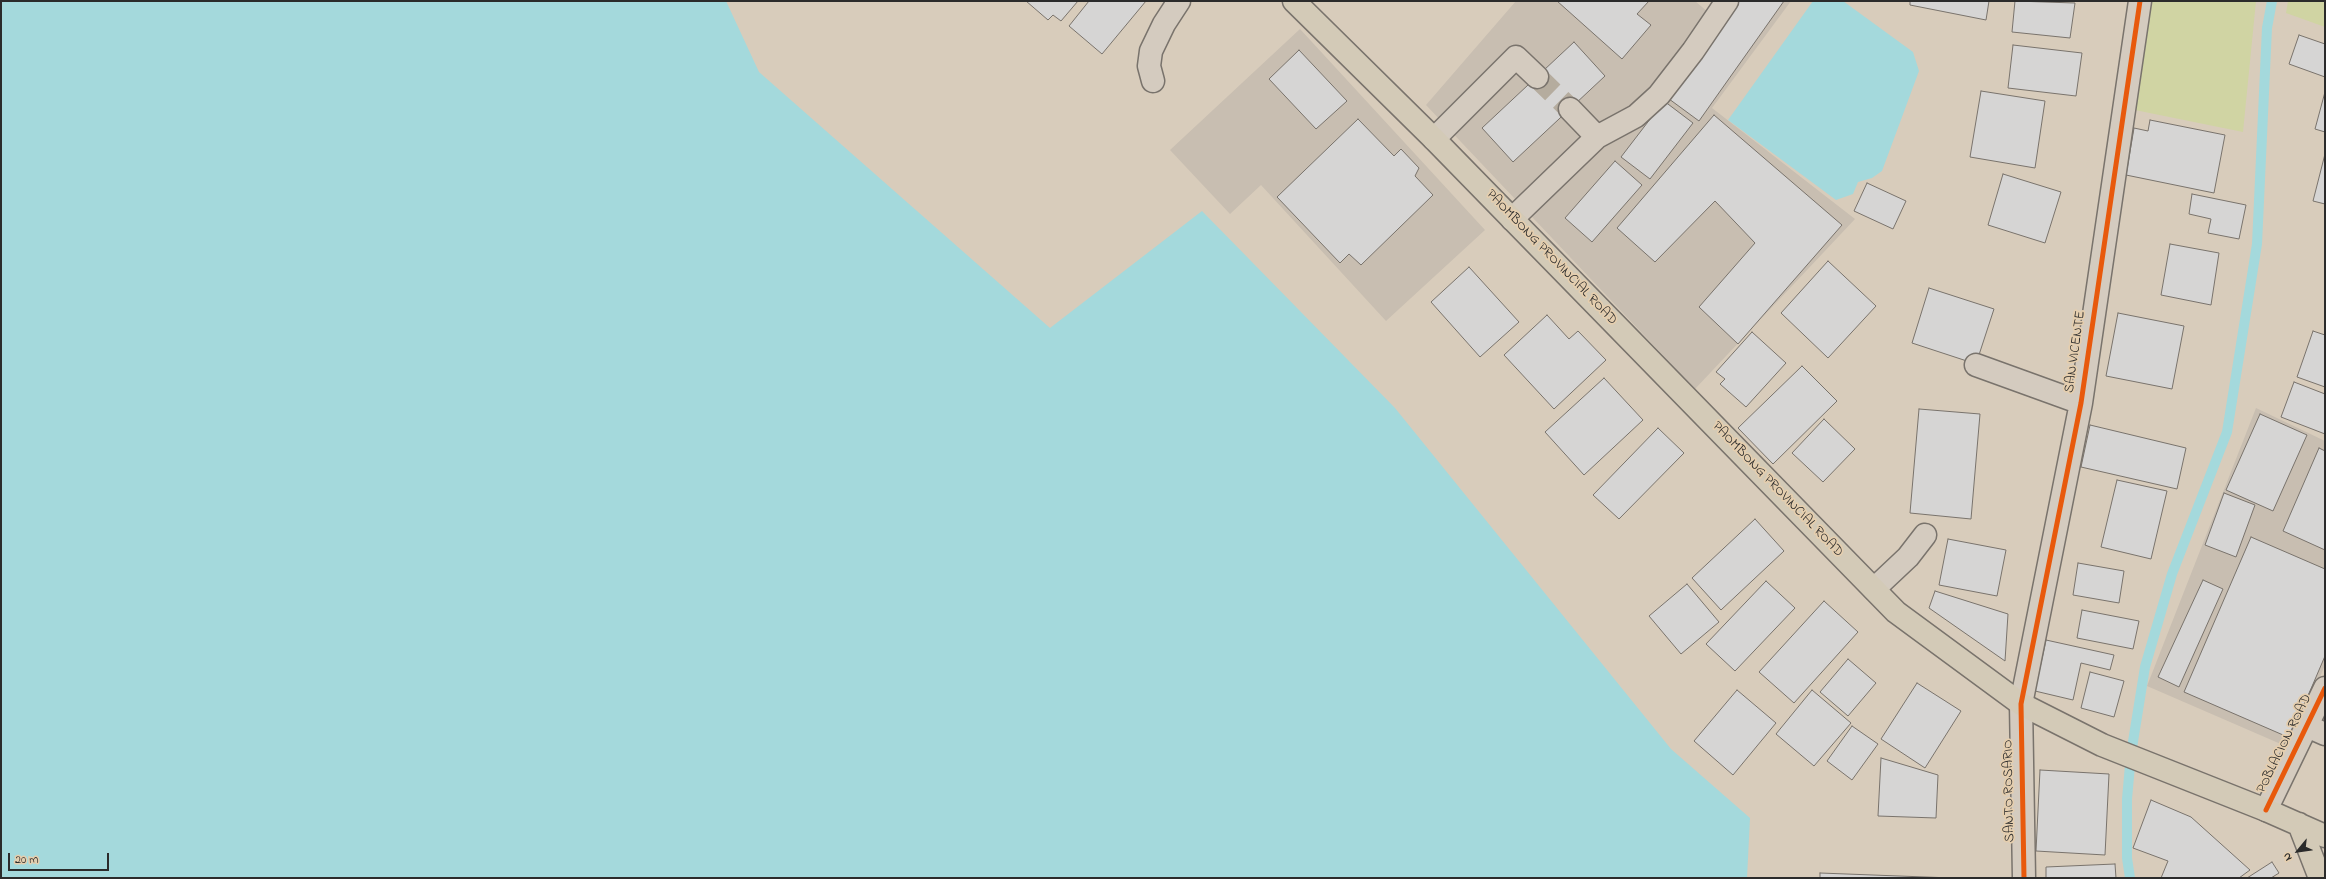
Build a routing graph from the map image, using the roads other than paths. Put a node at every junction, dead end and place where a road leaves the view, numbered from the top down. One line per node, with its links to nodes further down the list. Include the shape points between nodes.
1 (1179, 1): 6 (street, via 1151,51 1149,66)
2 (1294, 1): 9 (main road, PAOMBONG PROVINCIAL ROAD)
3 (1727, 1): 8 (street, via 1659,95 1636,116)
4 (2140, 1): 12 (street, SAN VICENTE)
5 (1537, 77): 9 (street, via 1516,57)
6 (1153, 81)
7 (1570, 109): 8 (street)
8 (1597, 136): 10 (street)
9 (1434, 139): 10 (main road, PAOMBONG PROVINCIAL ROAD)
10 (1512, 218): 14 (main road, PAOMBONG PROVINCIAL ROAD)
11 (1976, 365): 12 (street)
12 (2081, 403): 16 (street, SAN VICENTE)
13 (1925, 535): 14 (street, via 1908,557)
14 (1874, 590): 16 (main road, PAOMBONG PROVINCIAL ROAD, via 1896,612)
15 (2325, 688): 17 (street, POBLACION ROAD)
16 (2021, 704): 18 (main road, PAOMBONG PROVINCIAL ROAD, via 2102,745); 21 (street, SANTO ROSARIO)
17 (2316, 730): 18 (street, POBLACION ROAD)
18 (2266, 810): 19 (main road, PAOMBONG PROVINCIAL ROAD)
19 (2299, 824): 20 (main road, PAOMBONG PROVINCIAL ROAD); 22 (main road)
20 (2325, 836)
21 (2024, 878)
22 (2320, 878)

